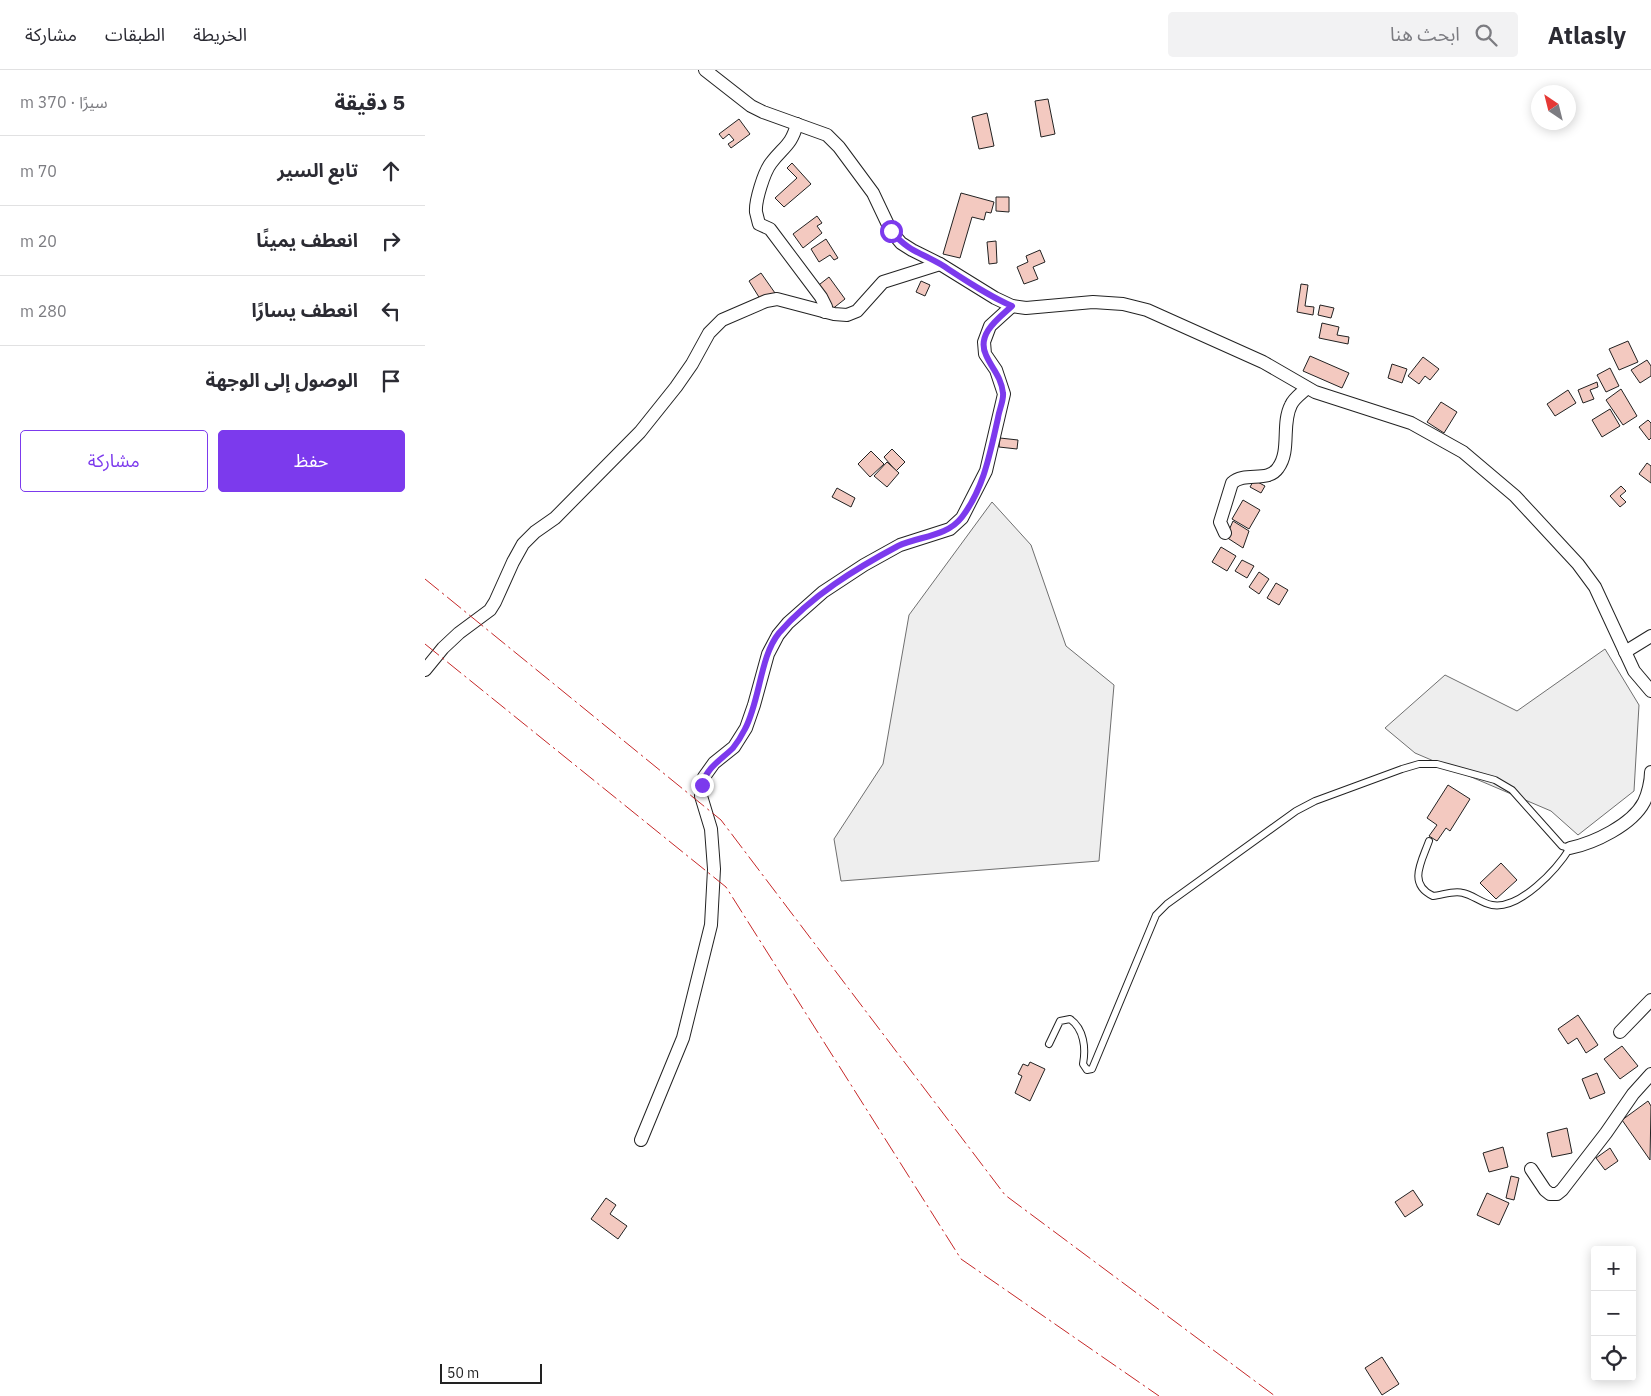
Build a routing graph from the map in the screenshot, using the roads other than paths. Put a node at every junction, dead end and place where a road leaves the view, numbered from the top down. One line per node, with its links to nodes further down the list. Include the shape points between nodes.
1 (705, 70): 2 (street, via 751,106)
2 (797, 124): 3 (street, via 827,135 873,193 891,231 901,243); 5 (street, via 788,146 770,164 756,210 759,224 770,229 821,297)
3 (940, 264): 4 (street); 5 (street, via 883,282 857,311 847,315)
4 (1012, 306): 6 (street, via 1026,308 1093,302 1147,310 1263,362); 19 (street, via 990,326 984,342 985,354 996,370 1003,394 986,471 962,518 950,529 900,545 864,565 823,592 788,623 777,635 768,654 746,728 734,747 714,763 704,777 701,796 711,829 714,869 711,925 683,1038)
5 (825, 312): 10 (street, via 777,299 731,315 717,324 654,416 555,518 528,538 490,610 459,633)
6 (1307, 388): 7 (street, via 1288,412 1280,466 1268,476 1237,479 1232,483 1219,522); 9 (street, via 1411,423 1463,452 1515,496 1578,564 1595,587)
7 (1225, 533)
8 (1651, 636): 9 (street)
9 (1625, 652): 11 (street)
10 (425, 670)
11 (1651, 691)
12 (1651, 772): 14 (street, via 1644,802 1633,816 1599,838)
13 (1429, 841): 14 (lane, via 1419,869 1417,882 1421,888 1433,896 1465,893 1492,905 1516,900 1534,888)
14 (1570, 848): 17 (lane, via 1562,846 1513,790 1495,780 1437,764 1419,764 1372,779 1315,801 1296,812 1167,904 1157,915 1091,1069 1087,1070 1083,1064 1082,1034 1070,1019 1061,1021)
15 (1651, 1000): 16 (street)
16 (1620, 1032)
17 (1049, 1044)
18 (1651, 1074): 20 (street, via 1557,1194 1545,1190)
19 (641, 1140)
20 (1531, 1169)

